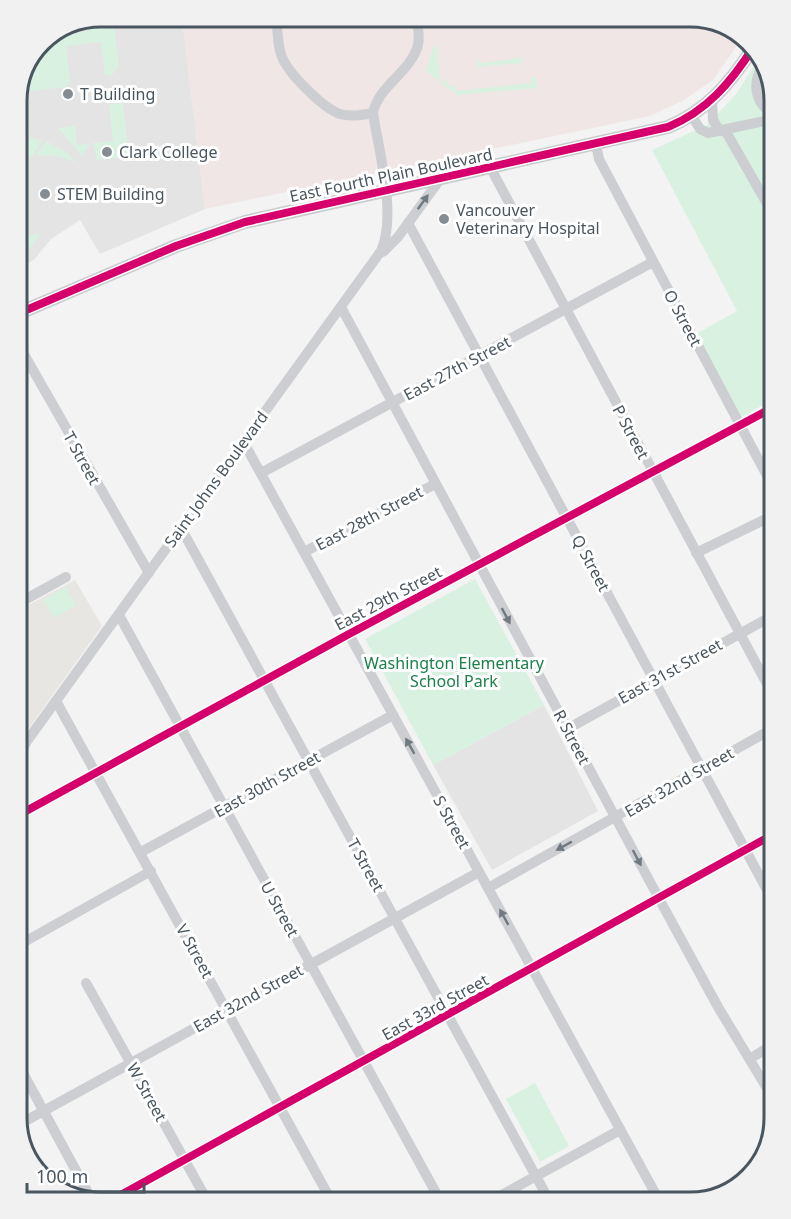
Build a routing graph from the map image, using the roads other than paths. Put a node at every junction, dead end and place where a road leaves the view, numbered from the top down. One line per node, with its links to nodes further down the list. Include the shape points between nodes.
1 (277, 27): 8 (street, via 286,66 329,108 354,116)
2 (417, 27): 8 (street, via 416,50 377,100)
3 (748, 55): 5 (main road, East Fourth Plain Boulevard)
4 (759, 75): 6 (street)
5 (712, 100): 9 (main road, East Fourth Plain Boulevard); 12 (street, via 713,120)
6 (759, 101): 7 (street); 11 (street)
7 (764, 106)
8 (373, 113): 16 (street, Saint Johns Boulevard)
9 (692, 116): 12 (street, via 705,133); 13 (main road, East Fourth Plain Boulevard, via 660,130)
10 (764, 120): 11 (street)
11 (748, 125): 12 (street)
12 (722, 131): 17 (street)
13 (596, 145): 14 (main road, East Fourth Plain Boulevard); 20 (street, O Street, via 599,159)
14 (490, 167): 15 (main road, East Fourth Plain Boulevard); 23 (street, P Street)
15 (441, 177): 16 (main road, East Fourth Plain Boulevard); 18 (street, one-way to 15)
16 (385, 190): 19 (street, Saint Johns Boulevard, via 388,228); 22 (main road, East Fourth Plain Boulevard, via 217,230)
17 (764, 197)
18 (408, 223): 19 (street); 24 (street, Q Street)
19 (376, 258): 21 (street, Saint Johns Boulevard)
20 (653, 262): 23 (street, East 27th Street); 28 (street, O Street)
21 (341, 307): 26 (street, R Street); 29 (street, Saint Johns Boulevard)
22 (27, 310)
23 (565, 310): 24 (street, East 27th Street); 32 (street, P Street)
24 (479, 356): 26 (street, East 27th Street); 34 (street, Q Street)
25 (27, 360): 40 (street, T Street)
26 (392, 403): 31 (street, East 27th Street); 33 (street, R Street)
27 (764, 412): 28 (street, East 29th Street)
28 (740, 425): 30 (street, O Street); 32 (street, East 29th Street)
29 (243, 441): 31 (street, S Street); 36 (street, Saint Johns Boulevard)
30 (764, 470)
31 (261, 472): 37 (street, S Street)
32 (653, 472): 34 (street, East 29th Street); 38 (street, P Street)
33 (435, 484): 37 (street, East 28th Street); 39 (street, R Street)
34 (567, 518): 39 (street, East 29th Street); 49 (street, Q Street)
35 (764, 520): 38 (street)
36 (181, 528): 40 (street, Saint Johns Boulevard); 48 (street, T Street)
37 (304, 552): 46 (street, S Street)
38 (696, 554): 45 (street, P Street)
39 (478, 565): 46 (street, East 29th Street); 53 (street, R Street, one-way to 53)
40 (149, 573): 43 (street, Saint Johns Boulevard)
41 (66, 577): 42 (street)
42 (27, 598)
43 (119, 615): 50 (street, Saint Johns Boulevard); 52 (street, U Street)
44 (764, 620): 45 (street, East 31st Street)
45 (739, 633): 47 (street, P Street); 49 (street, East 31st Street)
46 (349, 634): 48 (street, East 29th Street); 51 (street, S Street)
47 (764, 679)
48 (264, 680): 52 (street, East 29th Street); 56 (street, T Street)
49 (654, 680): 53 (street, East 31st Street); 57 (street, Q Street)
50 (56, 701): 55 (street, Saint Johns Boulevard); 58 (street, V Street)
51 (393, 715): 56 (street, East 30th Street); 66 (street, S Street, one-way to 51)
52 (180, 726): 58 (street, East 29th Street); 59 (street, U Street)
53 (567, 729): 61 (street, R Street)
54 (764, 734): 57 (street, East 32nd Street)
55 (27, 744)
56 (309, 761): 59 (street, East 30th Street); 70 (street, T Street)
57 (701, 769): 61 (street, East 32nd Street); 63 (street, Q Street)
58 (97, 771): 60 (street, East 29th Street); 64 (street, V Street)
59 (224, 808): 64 (street, East 30th Street); 72 (street, U Street)
60 (27, 810)
61 (615, 818): 68 (street, East 32nd Street, one-way to 68); 69 (street, R Street, one-way to 69)
62 (764, 840): 63 (street, East 33rd Street)
63 (745, 850): 67 (street, Q Street); 69 (street, East 33rd Street)
64 (141, 852): 65 (street, V Street)
65 (151, 871): 71 (street); 75 (street, V Street)
66 (479, 872): 68 (street, S Street); 70 (street, East 32nd Street)
67 (764, 885)
68 (488, 888): 73 (street, S Street, one-way to 68)
69 (659, 898): 73 (street, East 33rd Street); 78 (street, R Street, via 718,1007)
70 (395, 918): 72 (street, East 32nd Street); 76 (street, T Street)
71 (27, 940)
72 (310, 964): 75 (street, East 32nd Street); 79 (street, U Street)
73 (532, 969): 76 (street, East 33rd Street); 86 (street, S Street)
74 (86, 982): 80 (street, W Street)
75 (226, 1009): 80 (street, East 32nd Street); 83 (street, V Street)
76 (448, 1015): 79 (street, East 33rd Street); 88 (street, T Street)
77 (764, 1050): 78 (street)
78 (751, 1058): 82 (street, R Street)
79 (363, 1062): 83 (street, East 33rd Street); 93 (street, U Street)
80 (131, 1063): 84 (street, East 32nd Street); 87 (street, W Street)
81 (27, 1081): 84 (street)
82 (764, 1082)
83 (280, 1107): 87 (street, East 33rd Street); 92 (street, V Street)
84 (44, 1111): 85 (street, East 32nd Street); 89 (street)
85 (27, 1120)
86 (620, 1130): 88 (street); 96 (street, S Street)
87 (184, 1160): 90 (street, East 33rd Street); 91 (street, W Street)
88 (536, 1176): 94 (street); 95 (street, T Street)
89 (87, 1191)
90 (126, 1192)
91 (202, 1192)
92 (327, 1192)
93 (435, 1192)
94 (507, 1192)
95 (545, 1192)
96 (654, 1192)

